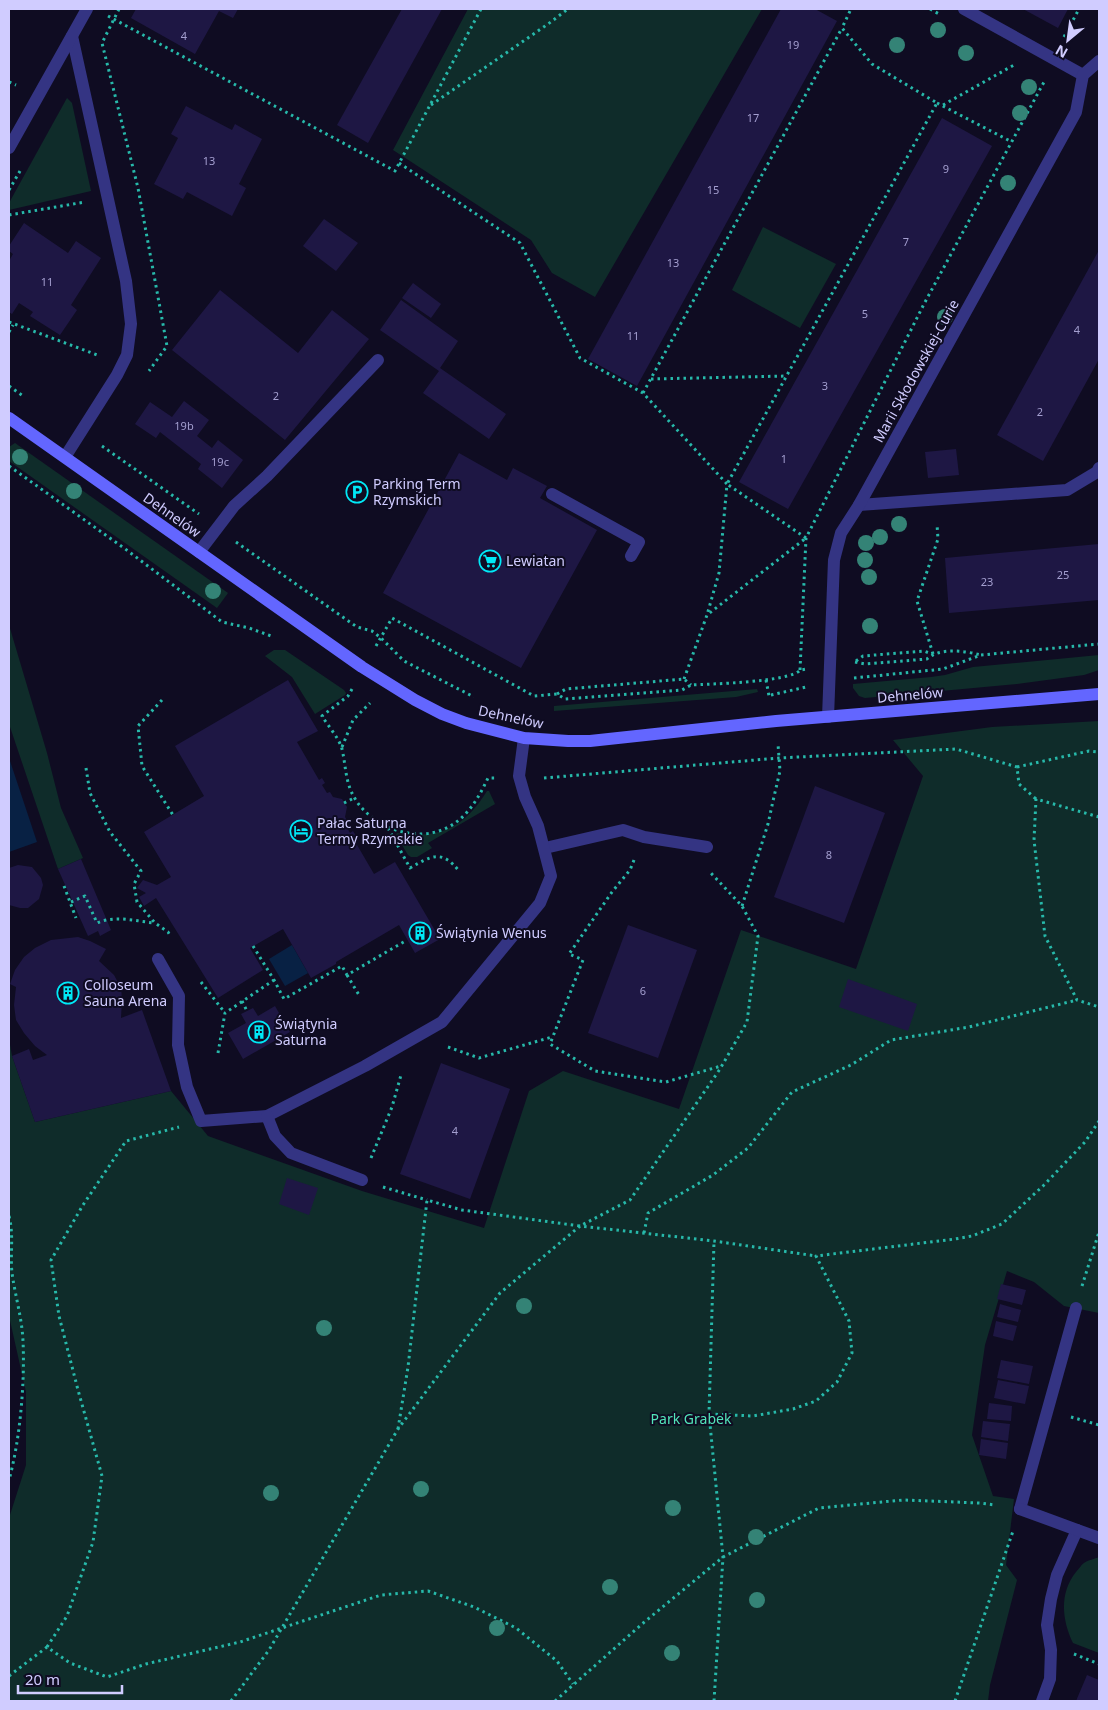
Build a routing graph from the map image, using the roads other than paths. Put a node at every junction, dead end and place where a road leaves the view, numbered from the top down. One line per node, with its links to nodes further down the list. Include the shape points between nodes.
1 (87, 9): 3 (street)
2 (964, 9): 5 (street)
3 (72, 36): 6 (street); 9 (street, via 126,281 131,324 123,364)
4 (1099, 61): 5 (street)
5 (1083, 75): 12 (street, Marii Skłodowskiej-Curie, via 1076,112)
6 (9, 148)
7 (378, 360): 13 (street, via 279,464 234,506)
8 (9, 419): 9 (street, Dehnelów)
9 (65, 458): 13 (street, Dehnelów)
10 (1099, 468): 12 (street, via 1067,490)
11 (552, 494): 14 (street, via 639,542)
12 (859, 505): 16 (street, Marii Skłodowskiej-Curie, via 841,533 834,560)
13 (199, 552): 17 (street, Dehnelów, via 362,668 415,700 442,714)
14 (631, 556)
15 (1099, 694): 16 (street, Dehnelów)
16 (828, 717): 17 (street, Dehnelów, via 590,741)
17 (524, 738): 19 (street, via 519,776)
18 (707, 847): 19 (street, via 644,837 623,830)
19 (545, 848): 21 (street, via 551,876 540,903 442,1022)
20 (158, 959): 21 (street, via 179,996 178,1045 187,1087 201,1122)
21 (267, 1116): 22 (street, via 275,1136 291,1153)
22 (362, 1180)
23 (1076, 1308): 24 (street, via 1020,1509)
24 (1077, 1530): 25 (street); 26 (street, via 1057,1575 1051,1599 1047,1626 1051,1650 1050,1679)
25 (1099, 1538)
26 (1042, 1701)

